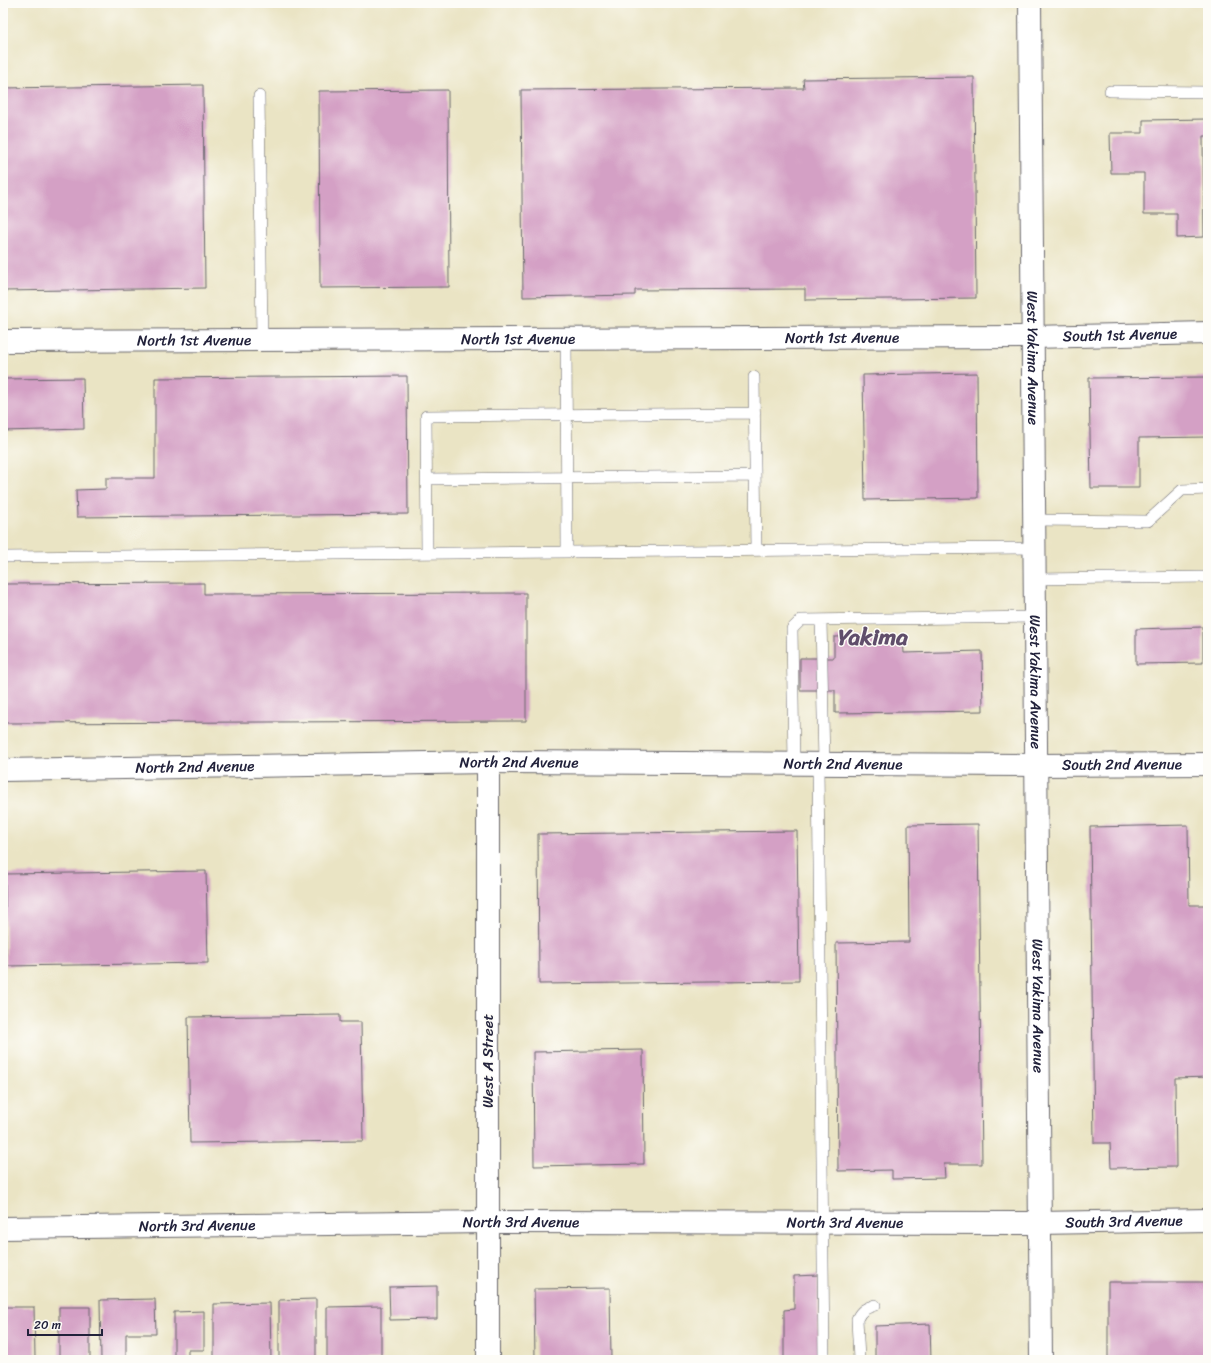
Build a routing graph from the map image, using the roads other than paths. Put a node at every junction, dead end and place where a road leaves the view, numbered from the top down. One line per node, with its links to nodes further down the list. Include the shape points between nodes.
1 (1030, 3): 6 (street, West Yakima Avenue)
2 (1110, 91): 3 (lane)
3 (1208, 92)
4 (259, 96): 8 (lane)
5 (1208, 333): 6 (street, South 1st Avenue)
6 (1032, 337): 7 (street, North 1st Avenue); 17 (street, West Yakima Avenue)
7 (566, 338): 8 (street, North 1st Avenue); 12 (lane)
8 (262, 340): 9 (street, North 1st Avenue)
9 (3, 341)
10 (754, 377): 11 (lane)
11 (755, 413): 12 (lane); 13 (lane)
12 (566, 414): 14 (lane); 15 (lane, via 426,416)
13 (755, 476): 14 (lane); 19 (lane)
14 (567, 478): 15 (lane); 20 (lane)
15 (427, 479): 21 (lane)
16 (1208, 489): 17 (lane, via 1182,490 1148,521)
17 (1034, 520): 18 (street, West Yakima Avenue)
18 (1035, 548): 19 (lane); 24 (street, West Yakima Avenue)
19 (756, 550): 20 (lane)
20 (567, 552): 21 (lane)
21 (427, 553): 22 (lane)
22 (3, 557)
23 (1208, 577): 24 (lane)
24 (1035, 579): 25 (street, West Yakima Avenue)
25 (1035, 617): 26 (lane); 31 (street, West Yakima Avenue)
26 (821, 620): 28 (lane, via 801,620 792,629); 29 (lane)
27 (488, 762): 28 (street, North 2nd Avenue); 32 (street, North 2nd Avenue); 34 (street, West A Street)
28 (794, 764): 29 (street, North 2nd Avenue)
29 (821, 764): 31 (street, North 2nd Avenue); 35 (lane)
30 (1208, 764): 31 (street, South 2nd Avenue)
31 (1035, 765): 36 (street, West Yakima Avenue)
32 (3, 770)
33 (1208, 1220): 36 (street, South 3rd Avenue)
34 (488, 1222): 35 (street, North 3rd Avenue); 37 (street, North 3rd Avenue); 39 (street, West A Street)
35 (823, 1222): 36 (street, North 3rd Avenue); 40 (lane)
36 (1039, 1223): 42 (street, West Yakima Avenue)
37 (3, 1228)
38 (875, 1305): 41 (lane, via 865,1309 857,1319)
39 (488, 1360)
40 (824, 1360)
41 (858, 1360)
42 (1041, 1360)

